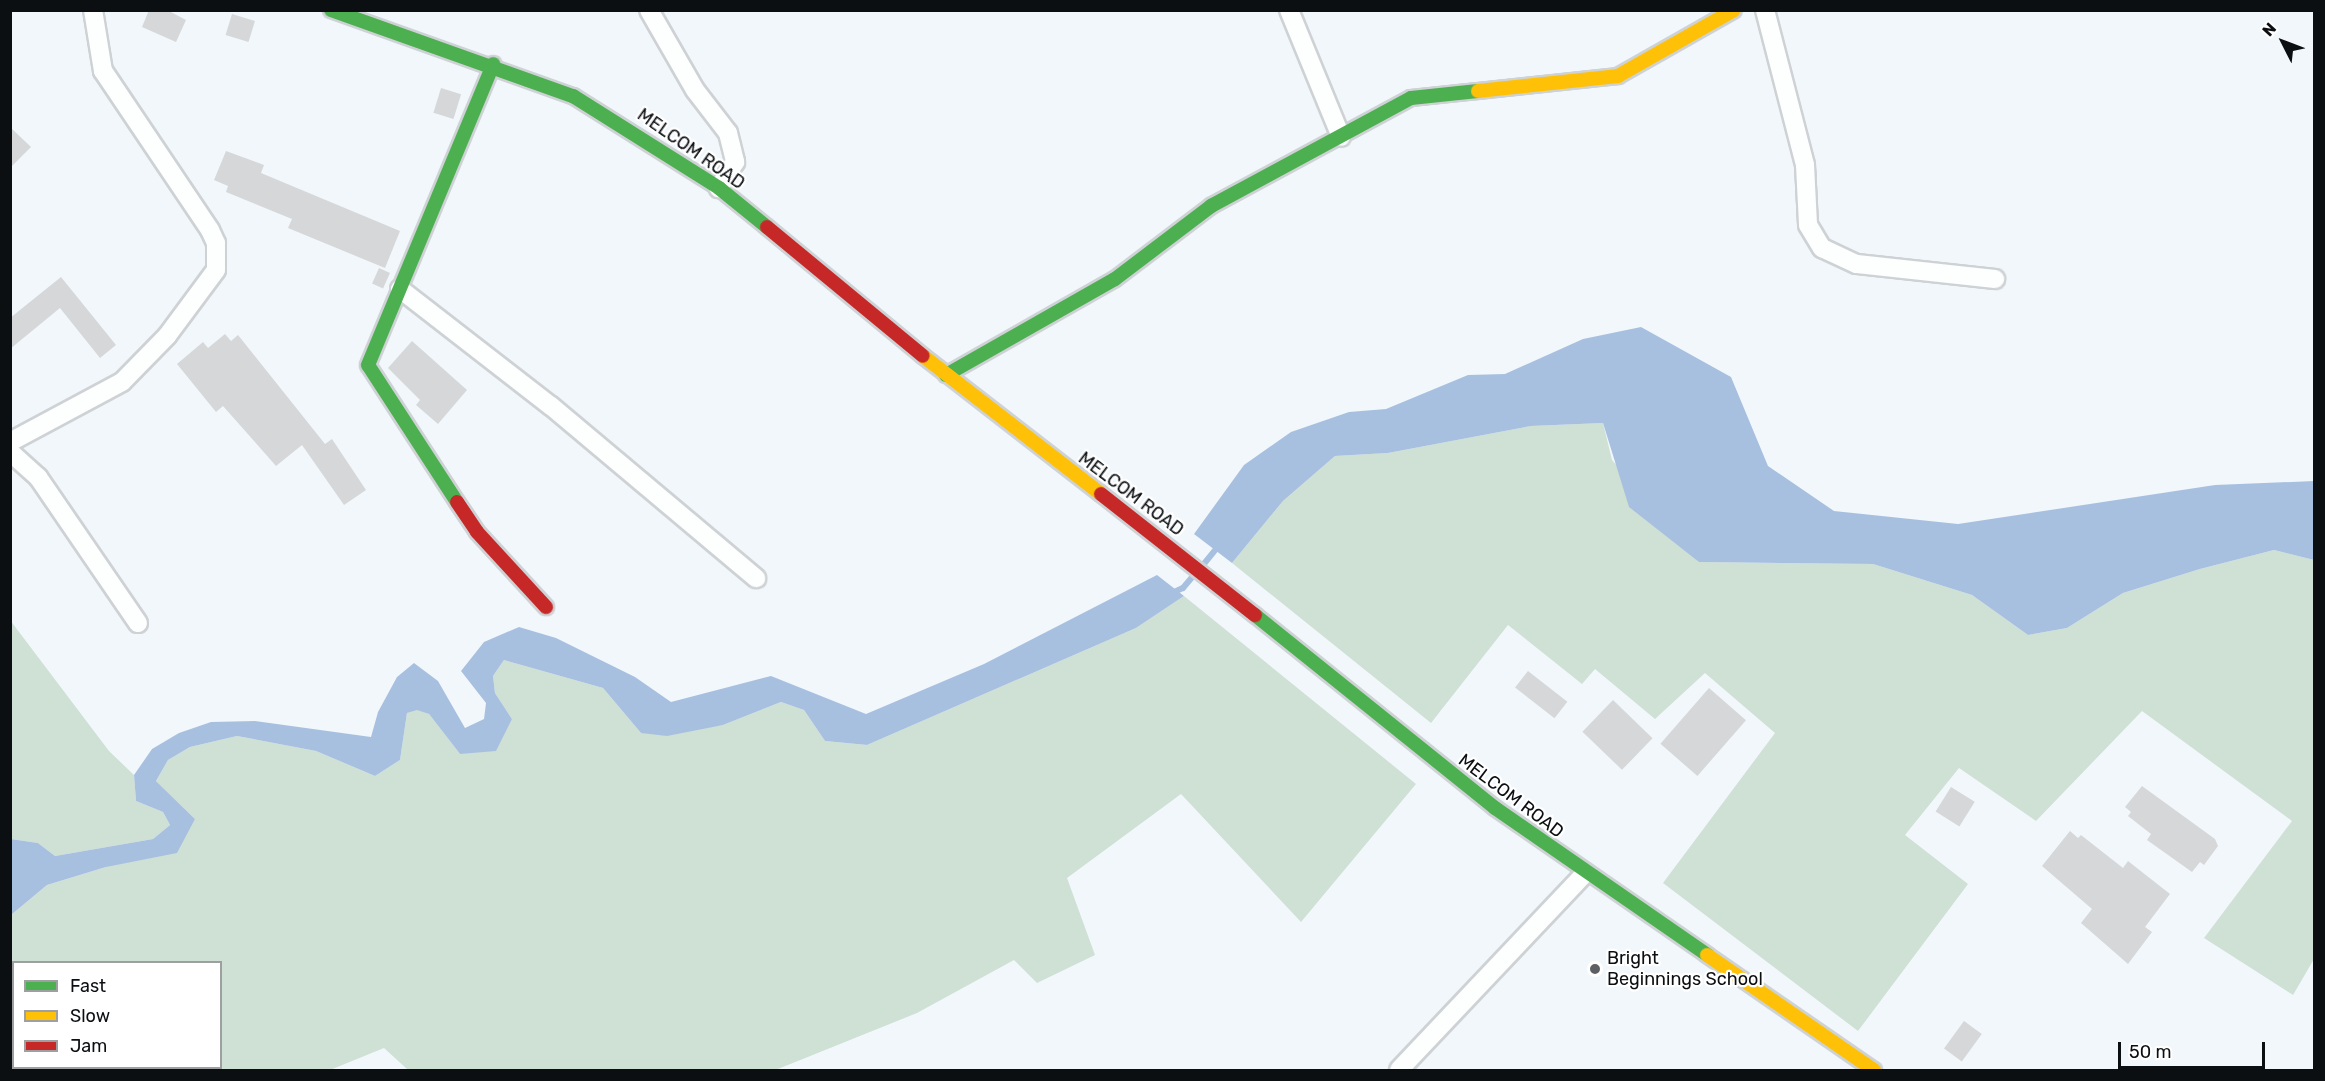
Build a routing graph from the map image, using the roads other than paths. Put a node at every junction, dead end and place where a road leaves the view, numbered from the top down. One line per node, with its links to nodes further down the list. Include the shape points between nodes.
1 (93, 10): 13 (street, via 103,71 210,230 216,243 216,270 167,336 122,382)
2 (331, 10): 7 (main road, MELCOM ROAD)
3 (649, 10): 9 (street, via 695,90 728,133 735,162)
4 (1289, 10): 8 (street)
5 (1734, 10): 8 (main road, via 1618,76 1411,98)
6 (1765, 10): 10 (street, via 1805,165 1808,225 1822,248 1857,264)
7 (494, 64): 9 (main road, MELCOM ROAD, via 573,96); 11 (main road)
8 (1341, 137): 12 (main road, via 1211,206 1115,279)
9 (719, 188): 12 (main road, MELCOM ROAD)
10 (1995, 279)
11 (400, 289): 15 (street, via 551,406); 16 (main road, via 369,358 370,372 477,532)
12 (946, 375): 18 (main road, MELCOM ROAD, via 1176,551 1363,705)
13 (10, 442)
14 (10, 452): 17 (street, via 38,477)
15 (756, 578)
16 (546, 607)
17 (138, 623)
18 (1585, 873): 19 (street); 20 (main road, MELCOM ROAD)
19 (1399, 1071)
20 (1874, 1071)

